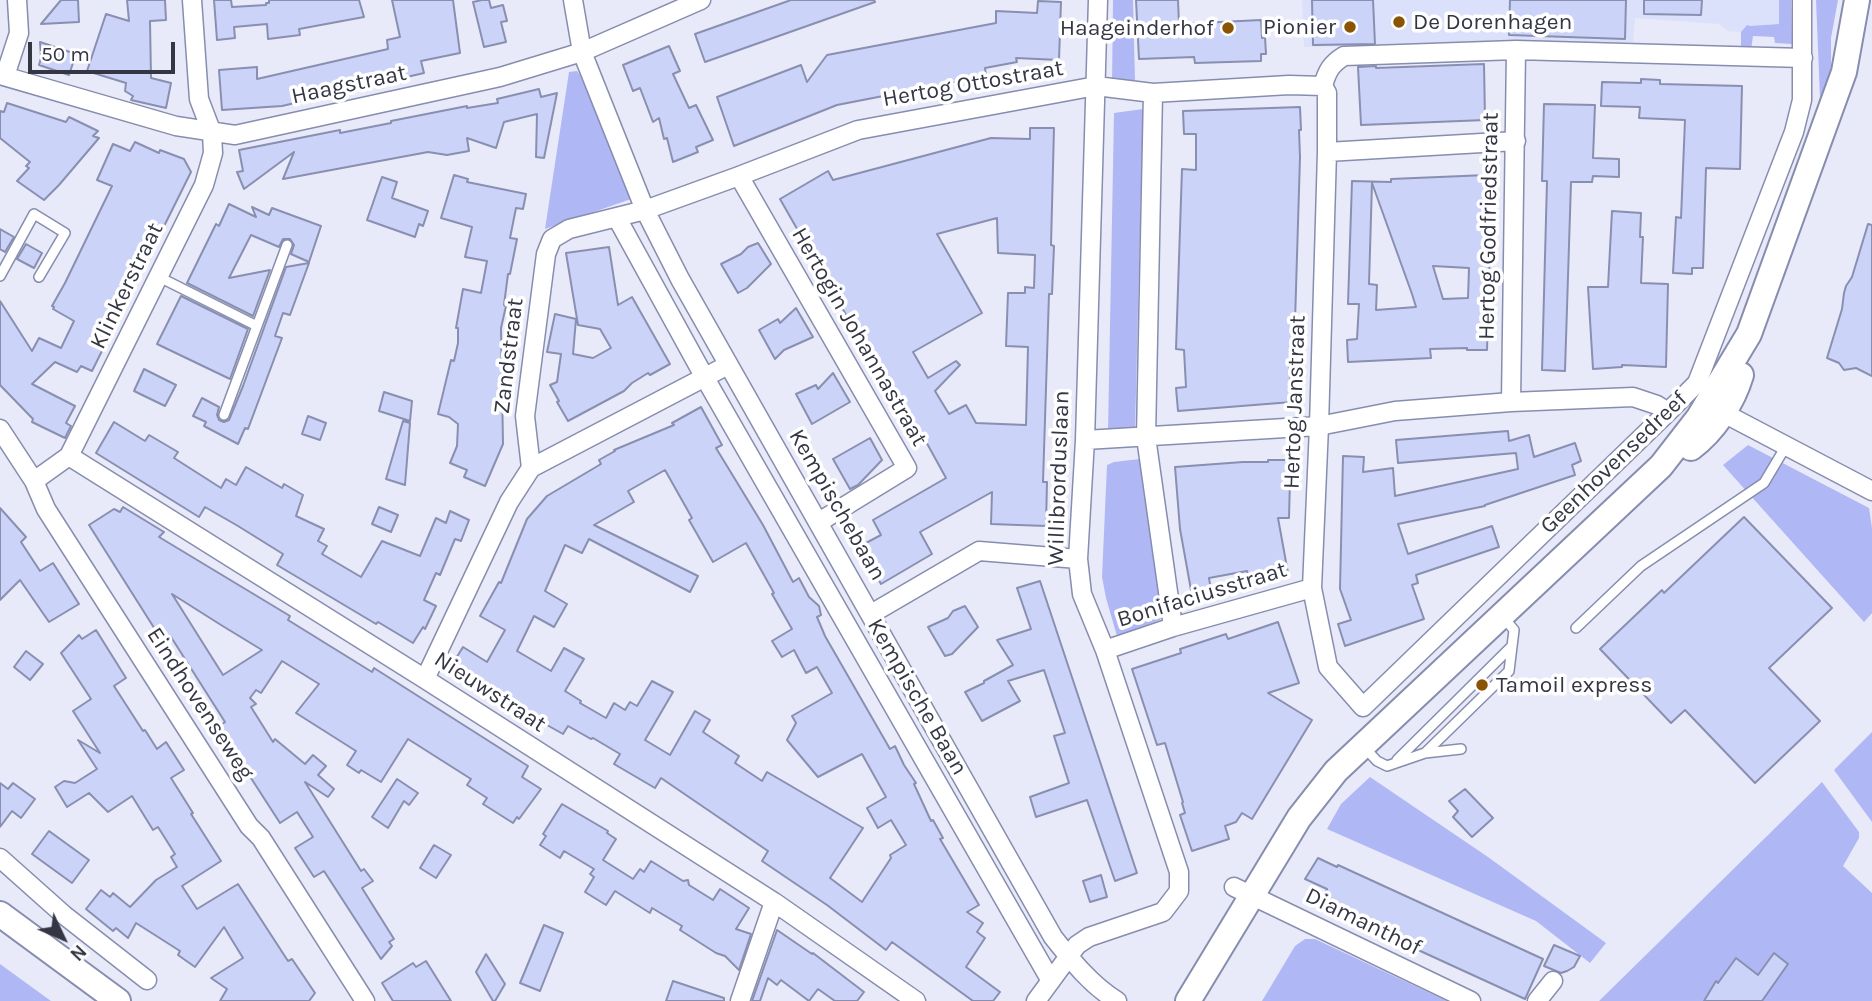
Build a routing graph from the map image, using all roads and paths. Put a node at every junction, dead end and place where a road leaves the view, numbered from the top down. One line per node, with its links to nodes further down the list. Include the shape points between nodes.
1 (17, 0): 11 (street, via 19,33)
2 (192, 0): 15 (street, via 199,99)
3 (573, 0): 9 (street, Kempischebaan)
4 (701, 0): 9 (street, Haagstraat)
5 (1098, 0): 12 (street, Willibrorduslaan)
6 (1802, 0): 10 (street, Geenhovensedreef)
7 (1857, 0): 29 (street, Geenhovensedreef, via 1844,72 1749,334)
8 (1516, 50): 10 (street); 13 (street, via 1344,56 1332,63); 16 (street, Hertog Godfriedstraat)
9 (582, 52): 15 (street, Haagstraat, via 500,76 235,135); 19 (street, Kempischebaan)
10 (1802, 58): 30 (street, Geenhovensedreef, via 1802,100 1794,132 1697,383)
11 (2, 76): 15 (street, Haagstraat)
12 (1096, 86): 14 (street, Hertog Ottostraat); 18 (street, Hertog Ottostraat, via 858,130); 35 (street, Willibrorduslaan)
13 (1324, 86): 14 (street, Hertog Ottostraat); 17 (street, Hertog Janstraat)
14 (1153, 93): 34 (street)
15 (212, 133): 24 (street, Klinkerstraat, via 213,153 204,185)
16 (1516, 141): 17 (street); 28 (street, Hertog Godfriedstraat)
17 (1327, 152): 32 (street, Hertog Janstraat)
18 (739, 176): 19 (street, Hertog Ottostraat); 41 (street, Hertogin Johannastraat, via 907,468)
19 (645, 210): 20 (street, Zandstraat); 26 (street, Kempischebaan)
20 (617, 218): 27 (street, Kempische Baan); 38 (street, Zandstraat, via 569,229 552,239 546,254 525,415)
21 (287, 245): 25 (lane)
22 (0, 276): 23 (lane, via 34,214 65,233)
23 (39, 276)
24 (159, 277): 25 (lane); 37 (street, Klinkerstraat)
25 (257, 326): 31 (lane)
26 (728, 365): 27 (street); 41 (street, Kempischebaan)
27 (705, 378): 38 (street); 62 (street, Kempische Baan)
28 (1511, 402): 30 (street, via 1633,397); 32 (street, via 1395,411)
29 (1715, 408): 36 (street); 45 (street, Geenhovensedreef, via 1661,466)
30 (1668, 412): 51 (street, Geenhovensedreef)
31 (224, 415)
32 (1319, 426): 34 (street); 43 (street, Hertog Janstraat)
33 (0, 429): 39 (street, Eindhovenseweg)
34 (1146, 438): 35 (street); 46 (street)
35 (1085, 440): 42 (street, Willibrorduslaan)
36 (1786, 446): 40 (street); 47 (lane, via 1764,483 1641,566)
37 (69, 456): 39 (street); 50 (street, Nieuwstraat)
38 (531, 468): 50 (street, via 509,502)
39 (34, 481): 65 (street, Eindhovenseweg, via 46,509 167,700)
40 (1872, 491)
41 (819, 522): 44 (street, Kempischebaan)
42 (1079, 559): 44 (street, via 979,551); 49 (street, Willibrorduslaan, via 1082,594)
43 (1312, 588): 46 (street, Bonifaciusstraat); 51 (street, Hertog Janstraat, via 1328,667)
44 (871, 614): 60 (street, Kempischebaan)
45 (1501, 615): 48 (lane, via 1514,630); 52 (street, Geenhovensedreef)
46 (1173, 626): 49 (street, Bonifaciusstraat)
47 (1576, 628)
48 (1512, 646): 54 (lane, via 1510,671); 55 (lane)
49 (1105, 650): 60 (street, Willibrorduslaan, via 1179,872 1179,891 1163,912 1089,937)
50 (425, 679): 58 (street, Nieuwstraat)
51 (1363, 706)
52 (1363, 746): 55 (lane, via 1377,761); 57 (street, Geenhovensedreef, via 1336,771)
53 (1461, 749): 54 (lane)
54 (1424, 753): 55 (lane)
55 (1393, 764)
56 (0, 859): 61 (street)
57 (1243, 891): 70 (street, Geenhovensedreef); 71 (street, Diamanthof)
58 (774, 902): 66 (street); 67 (street, Nieuwstraat)
59 (0, 914): 64 (street)
60 (1069, 958): 62 (street); 69 (street, Kempischebaan, via 1100,991)
61 (147, 980)
62 (1051, 981): 68 (street)
63 (1553, 981): 72 (street)
64 (118, 1001)
65 (365, 1001)
66 (740, 1001)
67 (916, 1001)
68 (1037, 1001)
69 (1118, 1001)
70 (1188, 1001)
71 (1471, 1001)
72 (1537, 1001)

